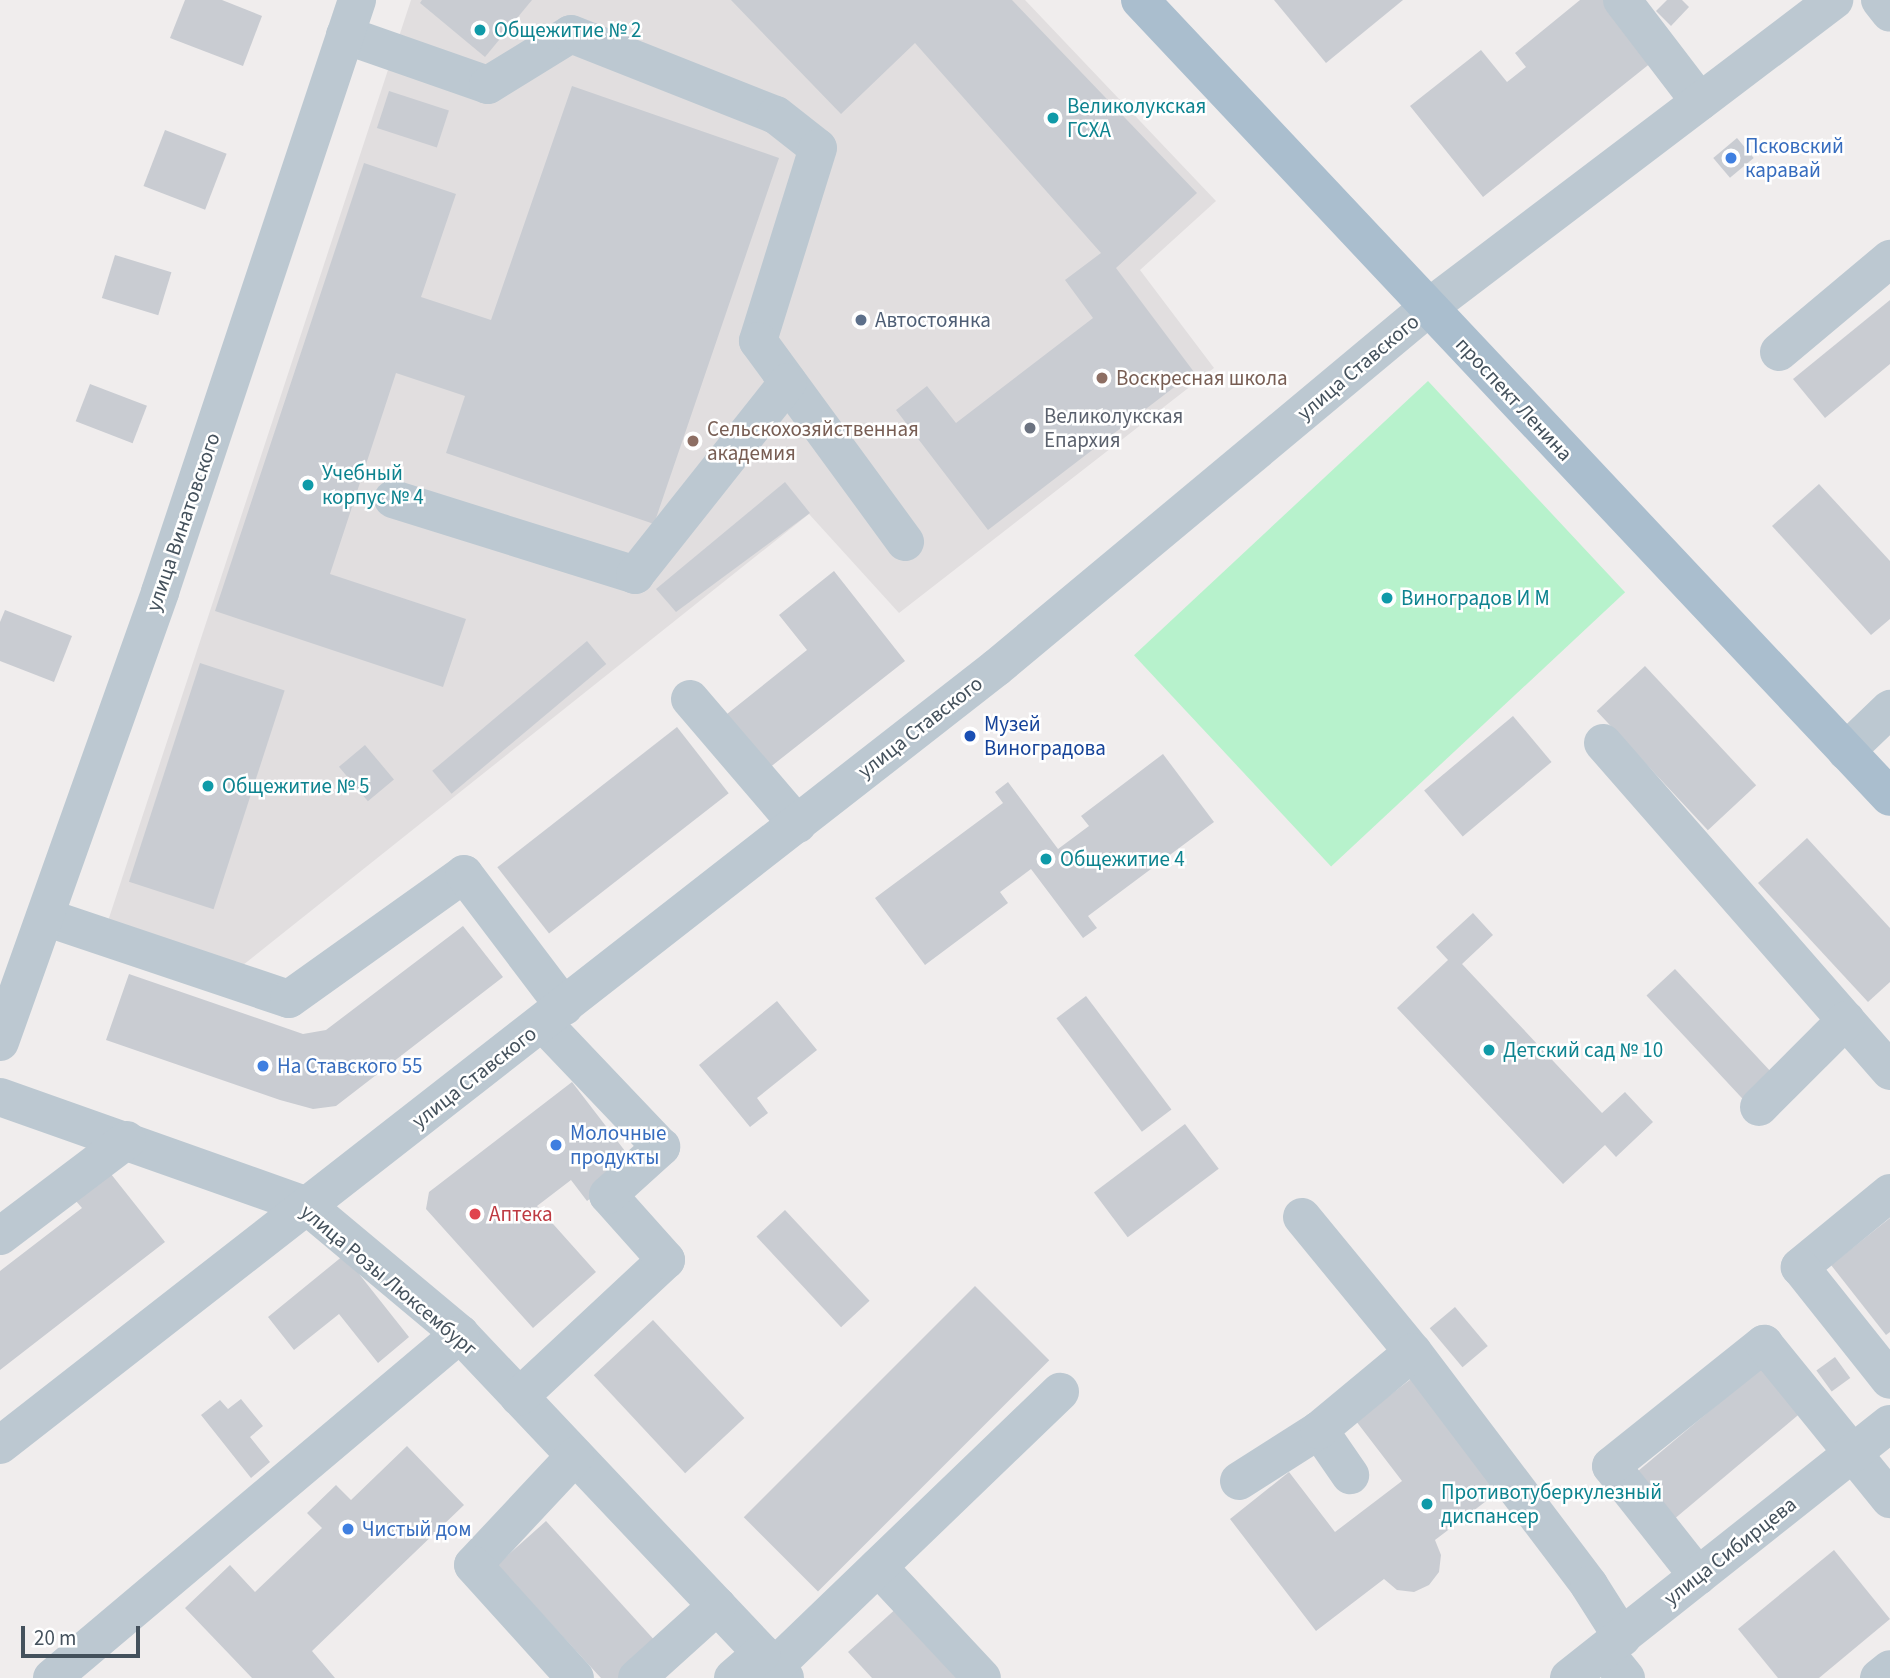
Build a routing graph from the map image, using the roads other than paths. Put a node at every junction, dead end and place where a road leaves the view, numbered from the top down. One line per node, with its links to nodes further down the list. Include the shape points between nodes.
1 (1140, 0): 9 (main road, проспект Ленина)
2 (1622, 0): 7 (street)
3 (1834, 0): 7 (street, улица Ставского)
4 (1880, 0): 5 (street)
5 (1890, 13)
6 (351, 17): 11 (street, via 488,85 571,33 776,115 818,148 758,341); 20 (street, улица Винатовского, via 160,592)
7 (1700, 102): 9 (street, улица Ставского)
8 (1890, 259): 10 (street)
9 (1428, 309): 17 (main road, проспект Ленина); 19 (street, улица Ставского, via 996,668)
10 (1779, 352)
11 (788, 382): 12 (street, via 635,575); 13 (street)
12 (393, 499)
13 (905, 542)
14 (690, 699): 19 (street)
15 (1890, 709): 17 (street)
16 (1603, 743): 22 (street)
17 (1846, 751): 18 (main road, проспект Ленина)
18 (1890, 797)
19 (797, 824): 21 (street, улица Ставского)
20 (45, 918): 21 (street, via 289,999 464,874); 23 (street, улица Винатовского)
21 (554, 1014): 29 (street, улица Ставского); 36 (street, via 661,1147 608,1195 666,1260)
22 (1846, 1020): 24 (street); 26 (street)
23 (0, 1042)
24 (1890, 1071)
25 (0, 1097): 27 (street, улица Розы Люксембург)
26 (1759, 1107)
27 (127, 1140): 29 (street, улица Розы Люксембург); 31 (street)
28 (1890, 1193): 34 (street, via 1800,1267)
29 (307, 1206): 32 (street, улица Розы Люксембург); 39 (street, улица Ставского)
30 (1302, 1217): 33 (street)
31 (0, 1236)
32 (460, 1334): 36 (street, улица Розы Люксембург); 51 (street)
33 (1413, 1352): 38 (street); 48 (street, via 1589,1585)
34 (1890, 1380)
35 (1060, 1392): 45 (street)
36 (519, 1397): 41 (street, улица Розы Люксембург)
37 (1890, 1424): 40 (street, улица Сибирцева)
38 (1319, 1430): 42 (street); 43 (street)
39 (0, 1445)
40 (1853, 1453): 44 (street); 46 (street, улица Сибирцева); 46 (street, via 1764,1344 1611,1466)
41 (575, 1456): 47 (street, улица Розы Люксембург); 52 (street, via 473,1565)
42 (1350, 1475)
43 (1239, 1481)
44 (1890, 1499)
45 (878, 1567): 49 (street); 55 (street)
46 (1698, 1576): 48 (street, улица Сибирцева)
47 (717, 1606): 49 (street, улица Розы Люксембург); 53 (street)
48 (1617, 1655): 56 (street, улица Сибирцева)
49 (774, 1666): 54 (street)
50 (1890, 1669): 57 (street)
51 (52, 1678)
52 (575, 1678)
53 (637, 1678)
54 (733, 1678)
55 (982, 1678)
56 (1569, 1678)
57 (1879, 1678)

